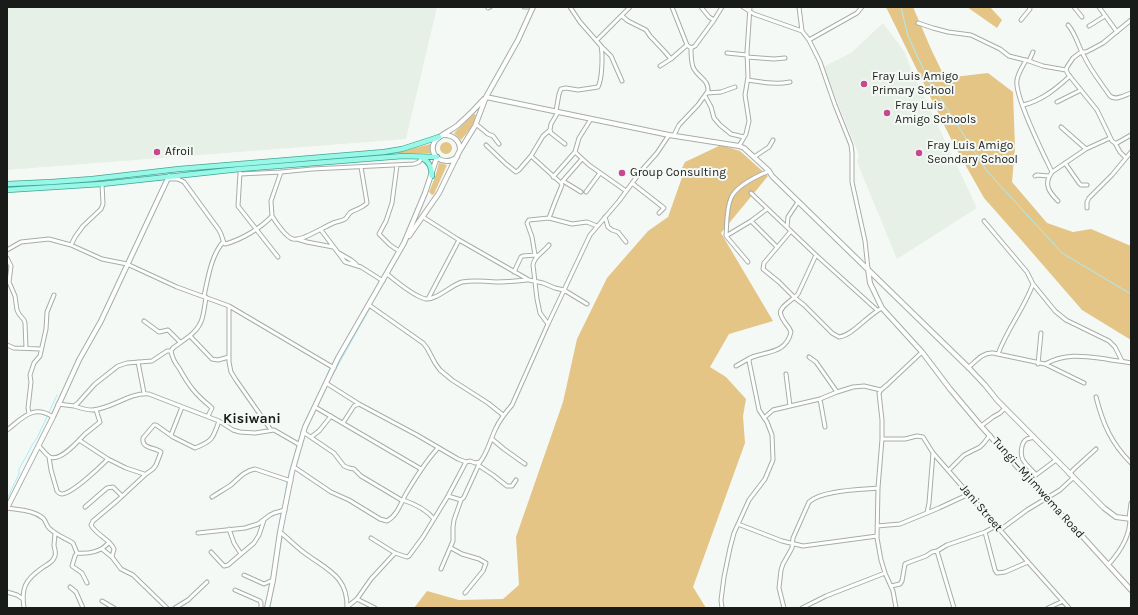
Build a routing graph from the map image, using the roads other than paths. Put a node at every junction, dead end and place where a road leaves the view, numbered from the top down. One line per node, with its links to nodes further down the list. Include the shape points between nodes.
1 (524, 7): 2 (street)
2 (528, 7)
3 (533, 7): 50 (street)
4 (570, 7): 28 (street)
5 (630, 7): 17 (street)
6 (672, 7): 31 (street)
7 (701, 7): 20 (street)
8 (722, 7): 20 (street)
9 (743, 7): 16 (street)
10 (750, 7): 16 (street)
11 (799, 7): 26 (street)
12 (862, 7): 29 (street)
13 (1074, 7): 19 (street)
14 (1100, 7): 18 (street)
15 (1030, 8): 21 (street)
16 (749, 11): 26 (street); 36 (street)
17 (622, 16): 28 (street); 38 (street, via 646,30)
18 (1106, 16): 25 (street); 27 (street)
19 (1082, 17)
20 (714, 20): 32 (street)
21 (1021, 20)
22 (1131, 20): 27 (street)
23 (918, 23): 39 (street, via 948,32 971,35 1009,56)
24 (1068, 25): 34 (street, via 1075,34)
25 (1089, 26)
26 (802, 31): 29 (street)
27 (1117, 32): 34 (street, via 1092,49)
28 (597, 40): 30 (street)
29 (809, 40): 139 (street, via 820,62 851,145 852,182 865,241)
30 (601, 46): 44 (street, via 611,56); 53 (street, via 598,86 578,90 561,89)
31 (687, 46): 32 (street); 38 (street)
32 (691, 48): 49 (street, via 693,67 707,83)
33 (1033, 52): 39 (street)
34 (1081, 52): 41 (street, via 1070,61); 48 (street, via 1096,78 1112,98)
35 (728, 53): 36 (street)
36 (747, 56): 37 (street); 43 (street)
37 (785, 58)
38 (671, 60): 40 (street)
39 (1028, 61): 41 (street); 52 (street, via 1018,74 1016,85)
40 (660, 66)
41 (1066, 70): 42 (street)
42 (1070, 76): 47 (street); 52 (street, via 1044,96)
43 (748, 80): 45 (street, via 767,84); 61 (street, via 745,95 749,121)
44 (622, 81)
45 (790, 82)
46 (735, 87): 49 (street)
47 (1080, 90): 51 (street); 62 (street, via 1097,110)
48 (1131, 93)
49 (706, 95): 58 (street); 61 (street, via 714,118 720,125 731,134)
50 (486, 97): 53 (street); 55 (street); 60 (street, via 461,121)
51 (1057, 102)
52 (1022, 105): 86 (street)
53 (557, 112): 54 (street); 57 (street)
54 (591, 119): 58 (street); 70 (street, via 579,138)
55 (476, 124): 65 (street, via 493,136); 72 (street)
56 (1061, 127): 69 (street)
57 (550, 130): 66 (street); 74 (street, via 543,136)
58 (671, 135): 68 (street); 95 (street)
59 (1131, 135): 64 (street)
60 (440, 136): 72 (street, via 449,135 457,140); 75 (street, via 433,148); 96 (main road, via 402,149 384,152 58,182)
61 (744, 137): 68 (street)
62 (1110, 138): 64 (street); 69 (street)
63 (773, 140): 76 (street, via 769,147)
64 (1115, 143): 78 (street, via 1120,152)
65 (499, 144)
66 (565, 144)
67 (486, 145): 74 (street, via 516,172)
68 (740, 146): 76 (street)
69 (1086, 149): 80 (street)
70 (575, 152): 79 (street); 92 (street)
71 (1131, 152): 78 (street)
72 (458, 154): 75 (street, via 446,162); 111 (street, via 439,193)
73 (413, 156): 75 (main road); 77 (main road); 84 (main road)
74 (531, 156): 92 (street)
75 (437, 157): 88 (street)
76 (754, 157): 83 (street)
77 (422, 158): 81 (street, via 417,163); 88 (main road, via 430,165)
78 (1128, 158): 106 (street, via 1090,198)
79 (582, 159): 87 (street); 94 (street)
80 (1065, 163): 86 (street); 98 (street, via 1081,185)
81 (397, 165): 82 (street); 132 (street, via 392,203 379,234)
82 (361, 167): 85 (street); 119 (street, via 366,204 350,213 344,220)
83 (769, 170): 89 (street); 121 (street, via 734,192 729,205)
84 (240, 172): 85 (street); 93 (main road); 118 (street, via 238,206)
85 (281, 172): 109 (street, via 271,201)
86 (1052, 172): 91 (street)
87 (600, 173): 100 (street); 102 (street)
88 (432, 176): 126 (street)
89 (772, 176): 105 (street); 113 (street, via 814,214)
90 (1035, 176): 91 (street)
91 (1049, 176): 104 (street, via 1048,188)
92 (554, 177): 94 (street)
93 (168, 178): 97 (main road); 124 (street, via 184,182 222,234); 138 (street)
94 (562, 182): 101 (street); 112 (street)
95 (632, 183): 100 (street); 108 (street, via 664,208)
96 (7, 184)
97 (102, 184): 99 (main road); 127 (street, via 101,209 83,226)
98 (1087, 185)
99 (7, 190)
100 (626, 191): 110 (street)
101 (581, 192)
102 (586, 192)
103 (751, 193): 107 (street)
104 (1058, 201)
105 (798, 202): 113 (street); 117 (street, via 788,217)
106 (1086, 208)
107 (767, 209): 114 (street); 117 (street)
108 (659, 213)
109 (272, 216): 118 (street); 122 (street, via 289,238)
110 (605, 217): 116 (street); 125 (street, via 608,226 618,232)
111 (423, 218): 123 (street); 126 (street)
112 (550, 218): 116 (street, via 572,224 587,222); 133 (street, via 528,221)
113 (815, 218): 139 (street)
114 (752, 221): 121 (street); 130 (street)
115 (984, 221): 145 (street, via 1027,272)
116 (597, 226): 146 (street, via 587,240)
117 (787, 227): 120 (street)
118 (256, 229): 124 (street, via 241,239 226,244); 135 (street)
119 (321, 230): 122 (street); 129 (street)
120 (791, 231): 130 (street); 134 (street)
121 (726, 236): 137 (street)
122 (297, 239): 129 (street)
123 (459, 240): 140 (street); 150 (street)
124 (223, 242): 148 (street, via 211,265)
125 (626, 242)
126 (404, 243): 132 (street)
127 (71, 245): 131 (street, via 41,239 21,242); 138 (street, via 102,259)
128 (549, 245): 133 (street)
129 (334, 247): 143 (street, via 345,262 361,267)
130 (777, 247): 149 (street, via 763,265 763,269)
131 (7, 250)
132 (399, 251): 141 (street)
133 (536, 255): 140 (street, via 521,257); 144 (street)
134 (816, 255): 149 (street); 155 (street)
135 (278, 256)
136 (7, 258): 162 (street, via 11,266 9,282 18,314 25,323)
137 (748, 262)
138 (127, 264): 148 (street); 186 (street)
139 (868, 269): 154 (street, Tungi—Mjimwema Road, via 870,283); 177 (street)
140 (514, 272): 142 (street)
141 (387, 274): 143 (street); 150 (street, via 413,293)
142 (529, 280): 144 (street); 150 (street, via 462,282)
143 (383, 281): 152 (street)
144 (536, 281): 146 (street); 157 (street, via 540,313)
145 (1033, 284): 166 (street); 170 (street, via 1055,311 1066,320 1113,344)
146 (564, 290): 151 (street); 157 (street)
147 (54, 295): 163 (street, via 47,312)
148 (205, 296): 153 (street); 159 (street, via 202,319)
149 (795, 298): 155 (street, via 839,337 851,332); 169 (street, via 782,307 780,312 791,332 786,343 777,350)
150 (428, 299)
151 (587, 304)
152 (369, 305): 176 (street); 195 (street, via 423,343 445,375)
153 (229, 306): 167 (street); 176 (street)
154 (882, 308): 155 (street); 165 (street, Tungi—Mjimwema Road)
155 (877, 310)
156 (144, 321): 160 (street, via 159,332 168,330)
157 (548, 324): 195 (street, via 512,405)
158 (1041, 332): 173 (street)
159 (190, 336): 160 (street); 167 (street, via 212,358 218,360)
160 (180, 342): 164 (street)
161 (7, 345): 162 (street)
162 (26, 348): 163 (street)
163 (41, 349): 194 (street, via 30,375)
164 (171, 351): 171 (street, via 152,361); 196 (street, via 189,385 212,408)
165 (922, 352): 181 (street); 202 (street, Tungi—Mjimwema Road)
166 (998, 354): 173 (street); 177 (street, via 987,353)
167 (229, 357): 205 (street, via 232,375)
168 (809, 357): 182 (street, via 816,362)
169 (750, 358): 175 (street); 199 (street, via 749,364 759,410)
170 (1122, 361): 172 (street); 174 (street, via 1070,356)
171 (138, 362): 183 (street); 188 (street, via 127,362 118,366 95,384)
172 (1131, 363)
173 (1038, 364): 174 (street)
174 (1045, 364): 180 (street)
175 (736, 366)
176 (334, 368): 179 (street)
177 (968, 368): 192 (street)
178 (786, 374): 189 (street)
179 (326, 383): 187 (street); 191 (street)
180 (1084, 383)
181 (881, 390): 182 (street, via 859,386); 212 (street)
182 (837, 392): 185 (street)
183 (144, 393): 190 (street, via 156,395); 193 (street)
184 (1096, 397): 223 (street, via 1108,432)
185 (820, 399): 189 (street); 203 (street)
186 (58, 404): 188 (street); 198 (street)
187 (359, 404): 201 (street, via 354,406); 216 (street)
188 (74, 406): 193 (street)
189 (790, 406): 199 (street, via 773,410)
190 (182, 407): 196 (street); 207 (street)
191 (314, 407): 197 (street); 206 (street)
192 (1005, 408): 202 (street); 210 (street)
193 (96, 410): 213 (street, via 100,422)
194 (29, 413): 198 (street, via 42,412); 204 (street)
195 (503, 415): 211 (street)
196 (208, 416): 200 (street)
197 (331, 416): 201 (street); 209 (street)
198 (53, 417): 215 (street)
199 (764, 418): 251 (street, via 772,435 773,460)
200 (219, 421): 205 (street, via 240,432); 207 (street, via 212,439 196,448)
201 (343, 423): 227 (street)
202 (981, 426): 208 (street, Tungi—Mjimwema Road)
203 (825, 427)
204 (7, 430)
205 (271, 430): 214 (street)
206 (303, 432): 209 (street); 214 (street)
207 (171, 435): 237 (street, via 155,424 142,438 145,445 159,450 161,454 153,469)
208 (990, 435): 228 (street, via 980,447 964,455); 233 (street, Tungi—Mjimwema Road)
209 (311, 437): 241 (street, via 334,453 344,466 354,469 358,475)
210 (1034, 437): 221 (street); 230 (street, via 1024,441 1021,454 1022,459)
211 (492, 439): 224 (street); 225 (street)
212 (882, 439): 218 (street, Jani Street, via 920,436); 235 (street)
213 (79, 440): 219 (street, via 62,455); 220 (street)
214 (300, 445): 226 (street)
215 (39, 446): 219 (street); 244 (street)
216 (438, 448): 222 (street); 227 (street)
217 (1096, 449): 231 (street, via 1075,468)
218 (933, 453): 228 (street, Jani Street); 247 (street)
219 (49, 457): 220 (street, via 57,492 60,494 74,488)
220 (108, 459): 229 (street)
221 (1056, 460): 230 (street); 231 (street)
222 (466, 462): 224 (street); 238 (street)
223 (1131, 463)
224 (479, 464): 232 (street, via 508,486 512,486); 242 (street)
225 (525, 464)
226 (294, 467): 234 (street); 241 (street, via 331,492 384,521 393,517)
227 (421, 469): 241 (street)
228 (948, 470): 236 (street, Jani Street)
229 (144, 474)
230 (1036, 475): 233 (street)
231 (1071, 476): 240 (street, via 1060,490); 248 (street, via 1110,513 1116,517)
232 (516, 480)
233 (1029, 480): 240 (street, Tungi—Mjimwema Road)
234 (291, 481): 239 (street, via 255,469 250,470); 246 (street)
235 (878, 488): 252 (street); 263 (street, via 836,493 813,499 809,502)
236 (969, 494): 247 (street); 253 (street, Jani Street)
237 (122, 496): 245 (street, via 115,488 110,487); 262 (street, via 91,525)
238 (448, 496): 242 (street); 249 (street)
239 (212, 497)
240 (1045, 498): 255 (street); 273 (street, Tungi—Mjimwema Road)
241 (403, 500): 249 (street, via 420,507)
242 (461, 500): 264 (street, via 454,520)
243 (1131, 504): 248 (street)
244 (7, 507): 259 (street, via 36,514 43,518)
245 (85, 507)
246 (285, 510): 250 (street); 257 (street)
247 (927, 513): 252 (street, via 900,524)
248 (1130, 518): 273 (street, via 1121,549)
249 (434, 519): 269 (street, via 410,556)
250 (264, 520): 254 (street, via 245,528); 270 (street, via 256,540)
251 (738, 524): 263 (street); 299 (street, via 726,565 721,596)
252 (876, 526): 260 (street)
253 (996, 526): 255 (street, Jani Street); 258 (street)
254 (229, 529): 256 (street); 270 (street)
255 (1000, 530): 272 (street, Jani Street)
256 (198, 532)
257 (280, 532): 277 (street); 290 (street, via 305,554 334,574 342,585)
258 (985, 532): 266 (street); 272 (street, via 997,572 1005,572)
259 (55, 533): 268 (street, via 73,543); 286 (street, via 56,555 27,581)
260 (877, 536): 263 (street, via 803,546); 275 (street)
261 (372, 538): 269 (street)
262 (109, 542): 265 (street); 271 (street, via 114,548)
263 (792, 544): 300 (street, via 779,578)
264 (451, 548): 274 (street); 285 (street, via 486,563 483,571)
265 (102, 549): 268 (street, via 87,554); 271 (street)
266 (937, 551): 280 (street, via 906,563 902,581); 303 (street)
267 (211, 552): 270 (street, via 225,566)
268 (77, 553): 279 (street, via 72,566 82,572)
269 (395, 553): 287 (street)
270 (241, 554)
271 (112, 557): 294 (street, via 121,569 133,575)
272 (1028, 562): 289 (street, Jani Street)
273 (1108, 565): 283 (street, Tungi—Mjimwema Road)
274 (441, 569)
275 (885, 573): 280 (street); 301 (street)
276 (244, 575): 277 (street, via 264,584)
277 (273, 580): 297 (street)
278 (207, 582): 295 (street)
279 (87, 583)
280 (891, 586): 302 (street)
281 (70, 587): 292 (street, via 76,592)
282 (235, 590): 296 (street, via 260,601)
283 (1131, 590)
284 (7, 592): 286 (street)
285 (465, 593)
286 (23, 599): 291 (street)
287 (357, 599): 290 (street); 298 (street)
288 (102, 601): 293 (street)
289 (1063, 601): 304 (street); 305 (street, Jani Street)
290 (347, 607)
291 (24, 608)
292 (83, 608)
293 (114, 608)
294 (167, 608)
295 (175, 608)
296 (261, 608)
297 (267, 608)
298 (375, 608)
299 (722, 608)
300 (784, 608)
301 (802, 608)
302 (896, 608)
303 (954, 608)
304 (1048, 608)
305 (1069, 608)

